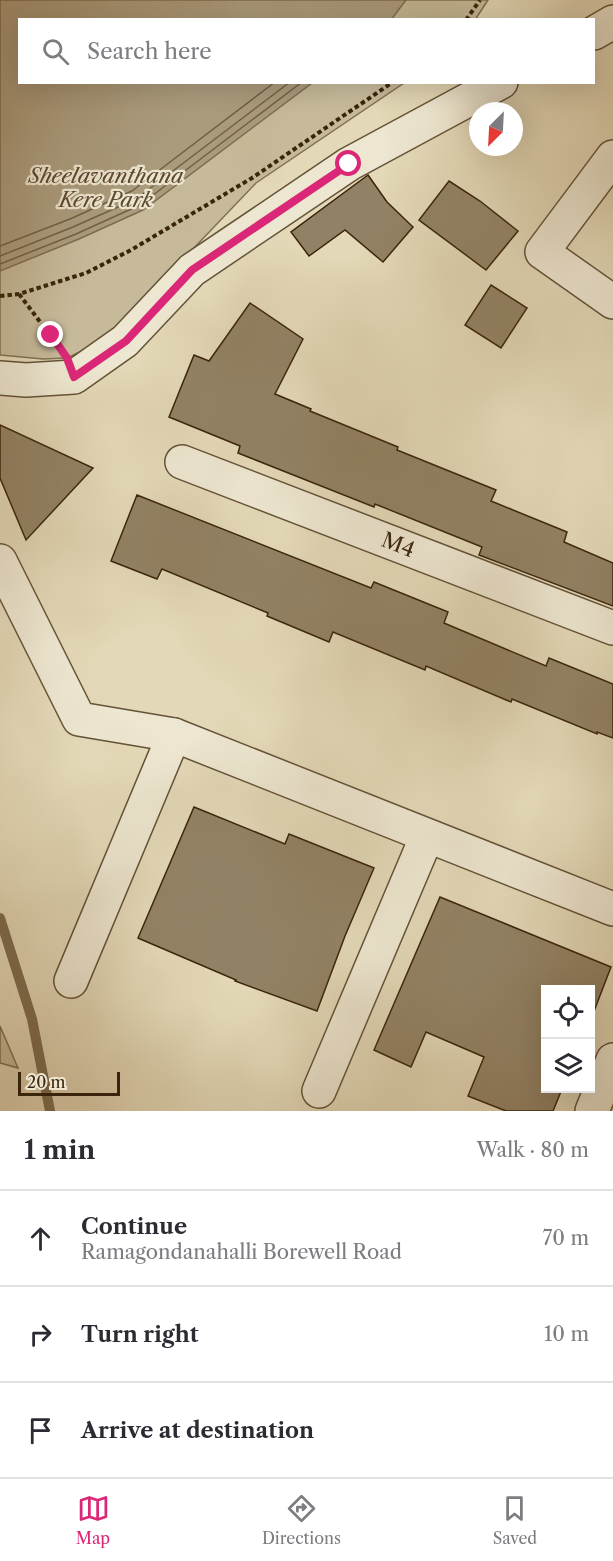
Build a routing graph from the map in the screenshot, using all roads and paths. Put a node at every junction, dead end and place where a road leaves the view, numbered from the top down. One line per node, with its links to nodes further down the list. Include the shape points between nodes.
1 (480, 0): 2 (path)
2 (467, 18)
3 (613, 22): 4 (street)
4 (595, 32)
5 (390, 84): 8 (path, via 252,178 130,250 86,273)
6 (497, 84): 11 (street, via 349,164 192,270 126,341)
7 (613, 157): 10 (street, via 542,252)
8 (19, 294): 9 (path); 11 (path, via 67,358)
9 (0, 296)
10 (613, 302)
11 (74, 377): 12 (street)
12 (0, 378)
13 (182, 462): 15 (street, M4)
14 (0, 561): 16 (street, via 79,719)
15 (613, 628)
16 (174, 735): 17 (street); 19 (street)
17 (427, 836): 18 (street); 21 (street)
18 (613, 909)
19 (71, 981)
20 (613, 1060): 22 (street)
21 (318, 1091)
22 (592, 1111)

